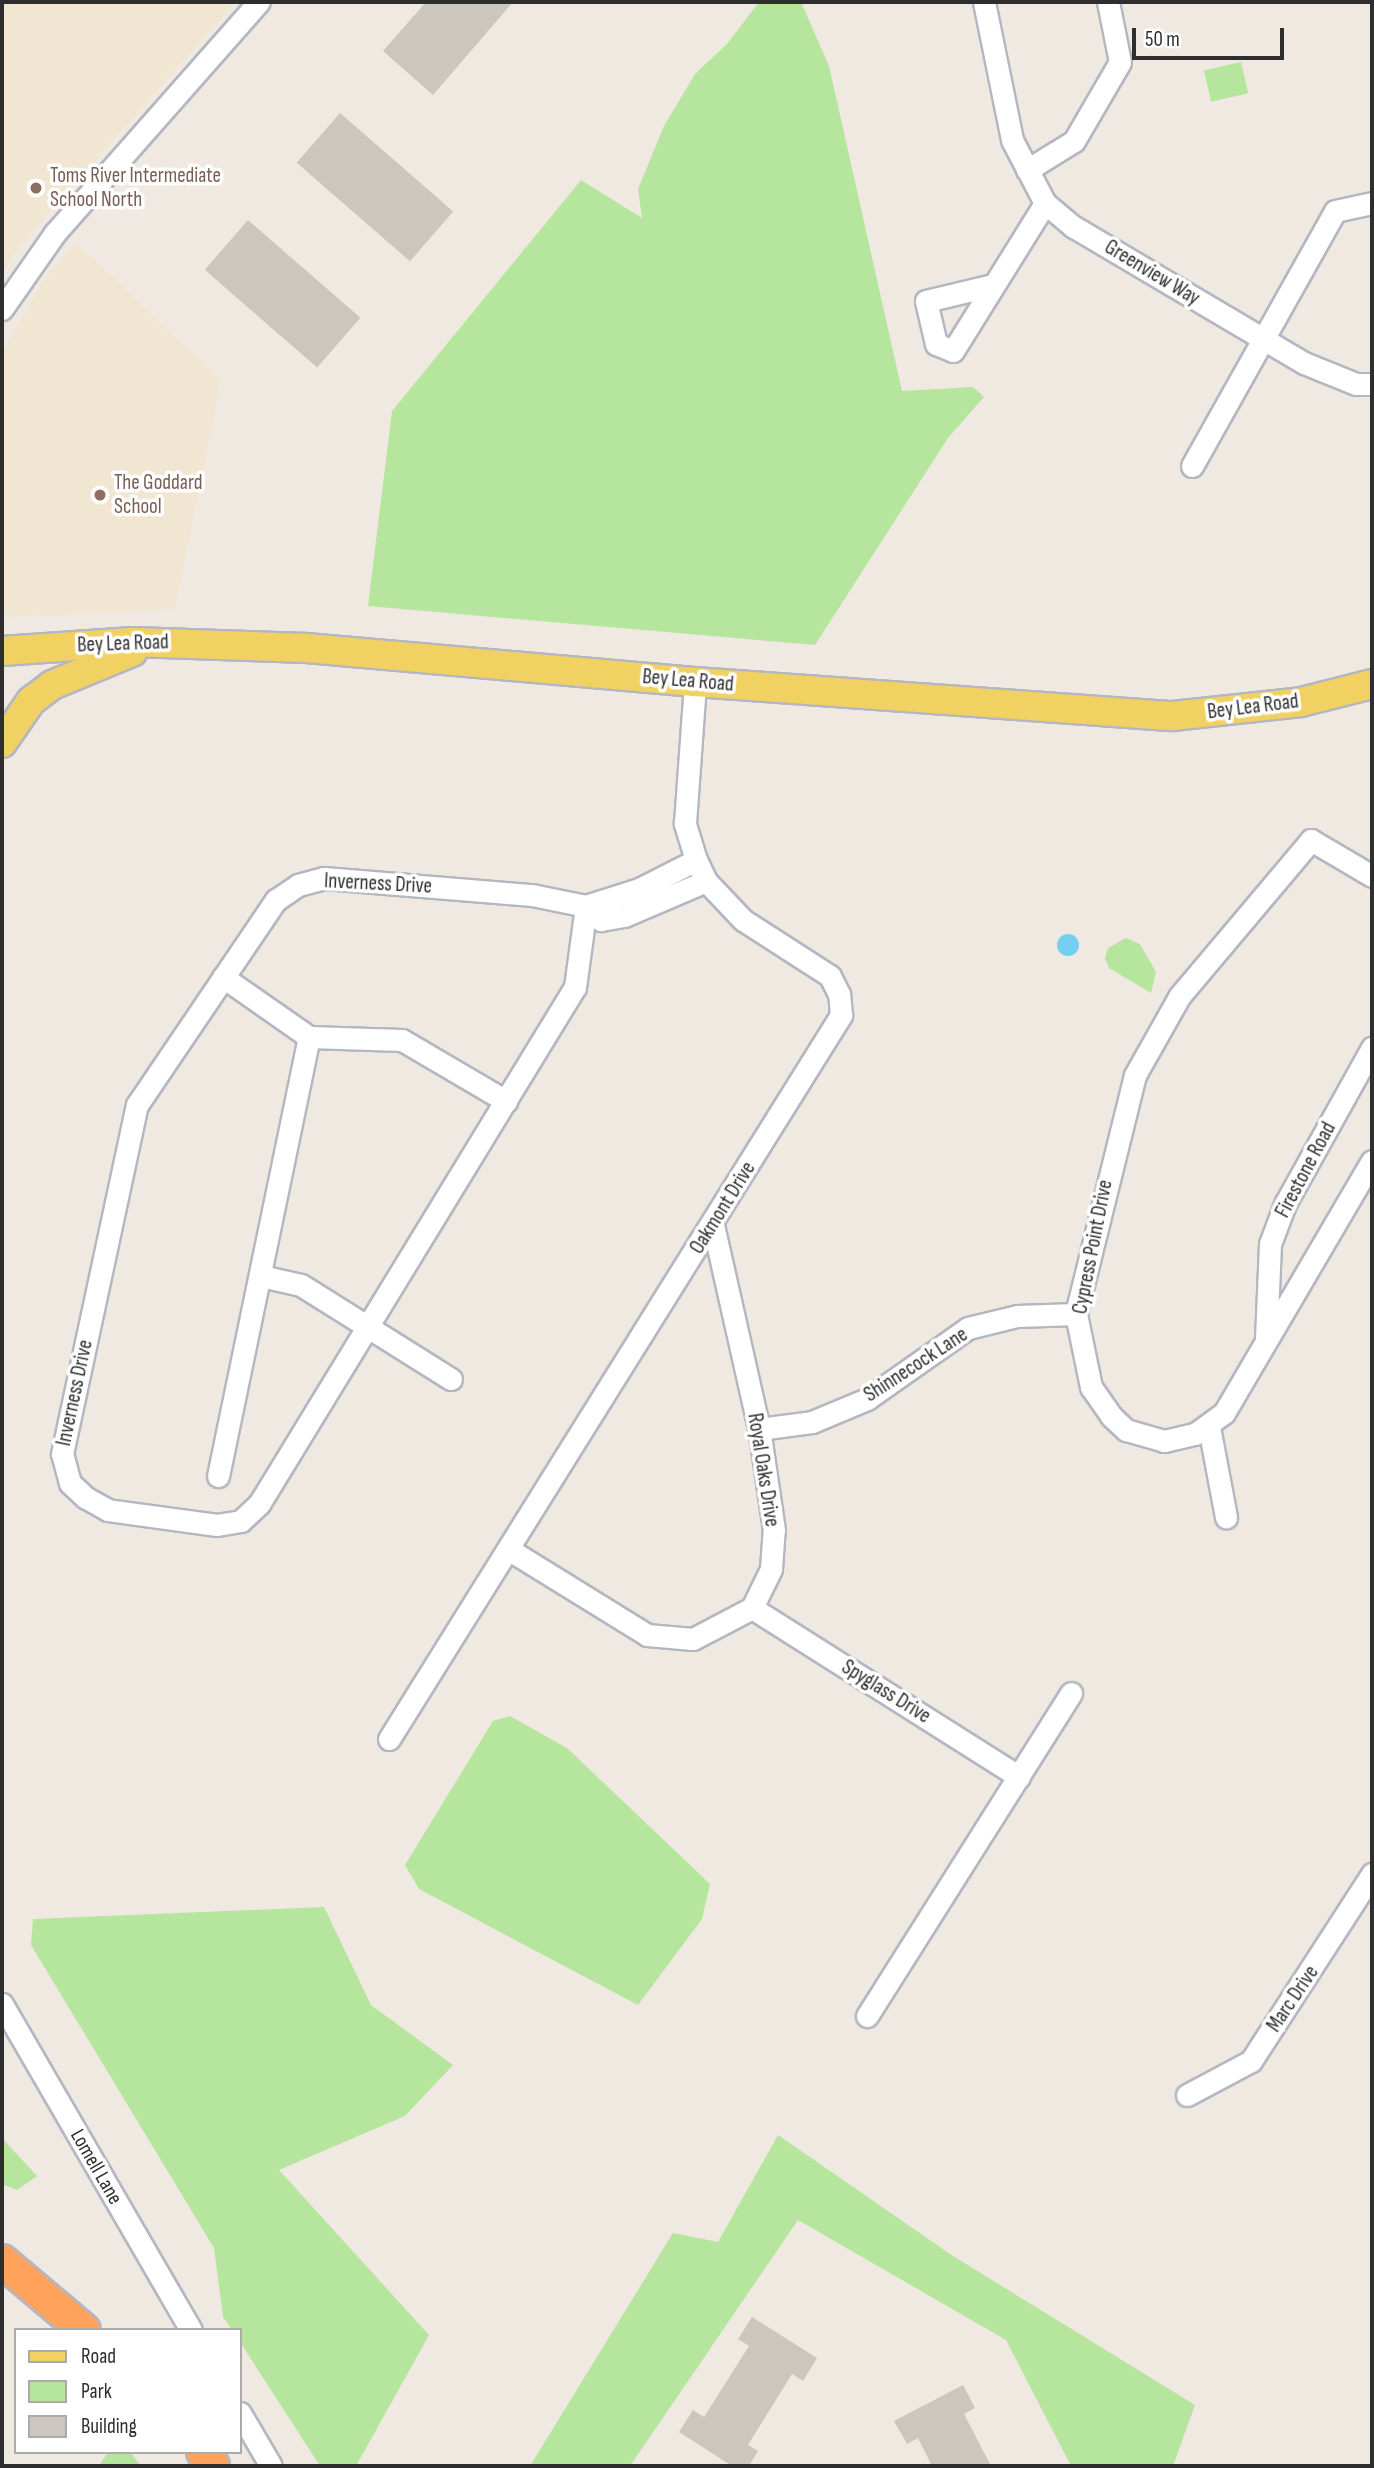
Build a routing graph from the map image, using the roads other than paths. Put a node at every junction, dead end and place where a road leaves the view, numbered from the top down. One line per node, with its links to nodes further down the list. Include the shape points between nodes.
1 (259, 2): 8 (street, via 55,233)
2 (984, 2): 4 (street, Greenview Way, via 1012,140)
3 (1108, 2): 4 (street, via 1120,62 1074,141)
4 (1027, 170): 5 (street, Greenview Way)
5 (1045, 203): 7 (street); 9 (street, Greenview Way, via 1074,227)
6 (1372, 203): 9 (street, via 1335,211)
7 (993, 285)
8 (2, 309)
9 (1263, 339): 10 (street, Greenview Way, via 1304,363 1356,384); 11 (street)
10 (1372, 384)
11 (1192, 466)
12 (162, 642): 13 (main road, Bey Lea Road); 14 (main road, Bey Lea Road, via 333,649); 16 (main road, via 52,685 31,701)
13 (2, 651)
14 (695, 682): 15 (main road, Bey Lea Road, via 1173,716 1301,702); 17 (street, Oakmont Drive, via 685,823)
15 (1372, 684)
16 (2, 743)
17 (696, 860): 19 (street, Oakmont Drive); 20 (street, Inverness Drive, via 630,893)
18 (1372, 876): 28 (street, Cypress Point Drive, via 1311,840 1179,997 1135,1075)
19 (706, 881): 20 (street, Inverness Drive, via 624,916 601,920); 26 (street, Oakmont Drive, via 743,920 830,976 839,994 841,1015)
20 (586, 906): 21 (street, Inverness Drive, via 532,895 324,878 298,885 276,900); 24 (street, Inverness Drive, via 575,987)
21 (223, 977): 22 (street); 29 (street, Inverness Drive, via 136,1105 62,1454 70,1483 108,1510 217,1525 241,1521 259,1504)
22 (309, 1037): 24 (street, via 402,1040); 27 (street)
23 (1372, 1048): 30 (street, Firestone Road, via 1284,1204 1270,1244)
24 (506, 1101): 29 (street, Inverness Drive)
25 (1372, 1161): 30 (street)
26 (713, 1225): 33 (street, Royal Oaks Drive); 36 (street, Oakmont Drive)
27 (261, 1276): 29 (street, via 301,1285); 34 (street)
28 (1076, 1314): 32 (street, Cypress Point Drive, via 1091,1387 1102,1407 1126,1430 1164,1441); 33 (street, Shinnecock Lane, via 1017,1316 968,1328 867,1399 812,1422)
29 (367, 1326): 31 (street)
30 (1266, 1342): 32 (street, via 1224,1413)
31 (451, 1378)
32 (1209, 1427): 35 (street)
33 (759, 1429): 37 (street, Royal Oaks Drive, via 774,1530 771,1569)
34 (218, 1476)
35 (1226, 1517)
36 (508, 1549): 37 (street, via 647,1635 693,1639); 39 (street, Oakmont Drive)
37 (752, 1608): 40 (street, Spyglass Drive)
38 (1071, 1693): 40 (street)
39 (389, 1739)
40 (1019, 1777): 43 (street)
41 (1372, 1874): 44 (street, Marc Drive, via 1251,2061)
42 (2, 2004): 47 (street, Lomell Lane)
43 (867, 2016)
44 (1187, 2095)
45 (2, 2261): 46 (highway)
46 (82, 2328)
47 (190, 2328)
48 (242, 2416): 49 (street)
49 (271, 2466)

